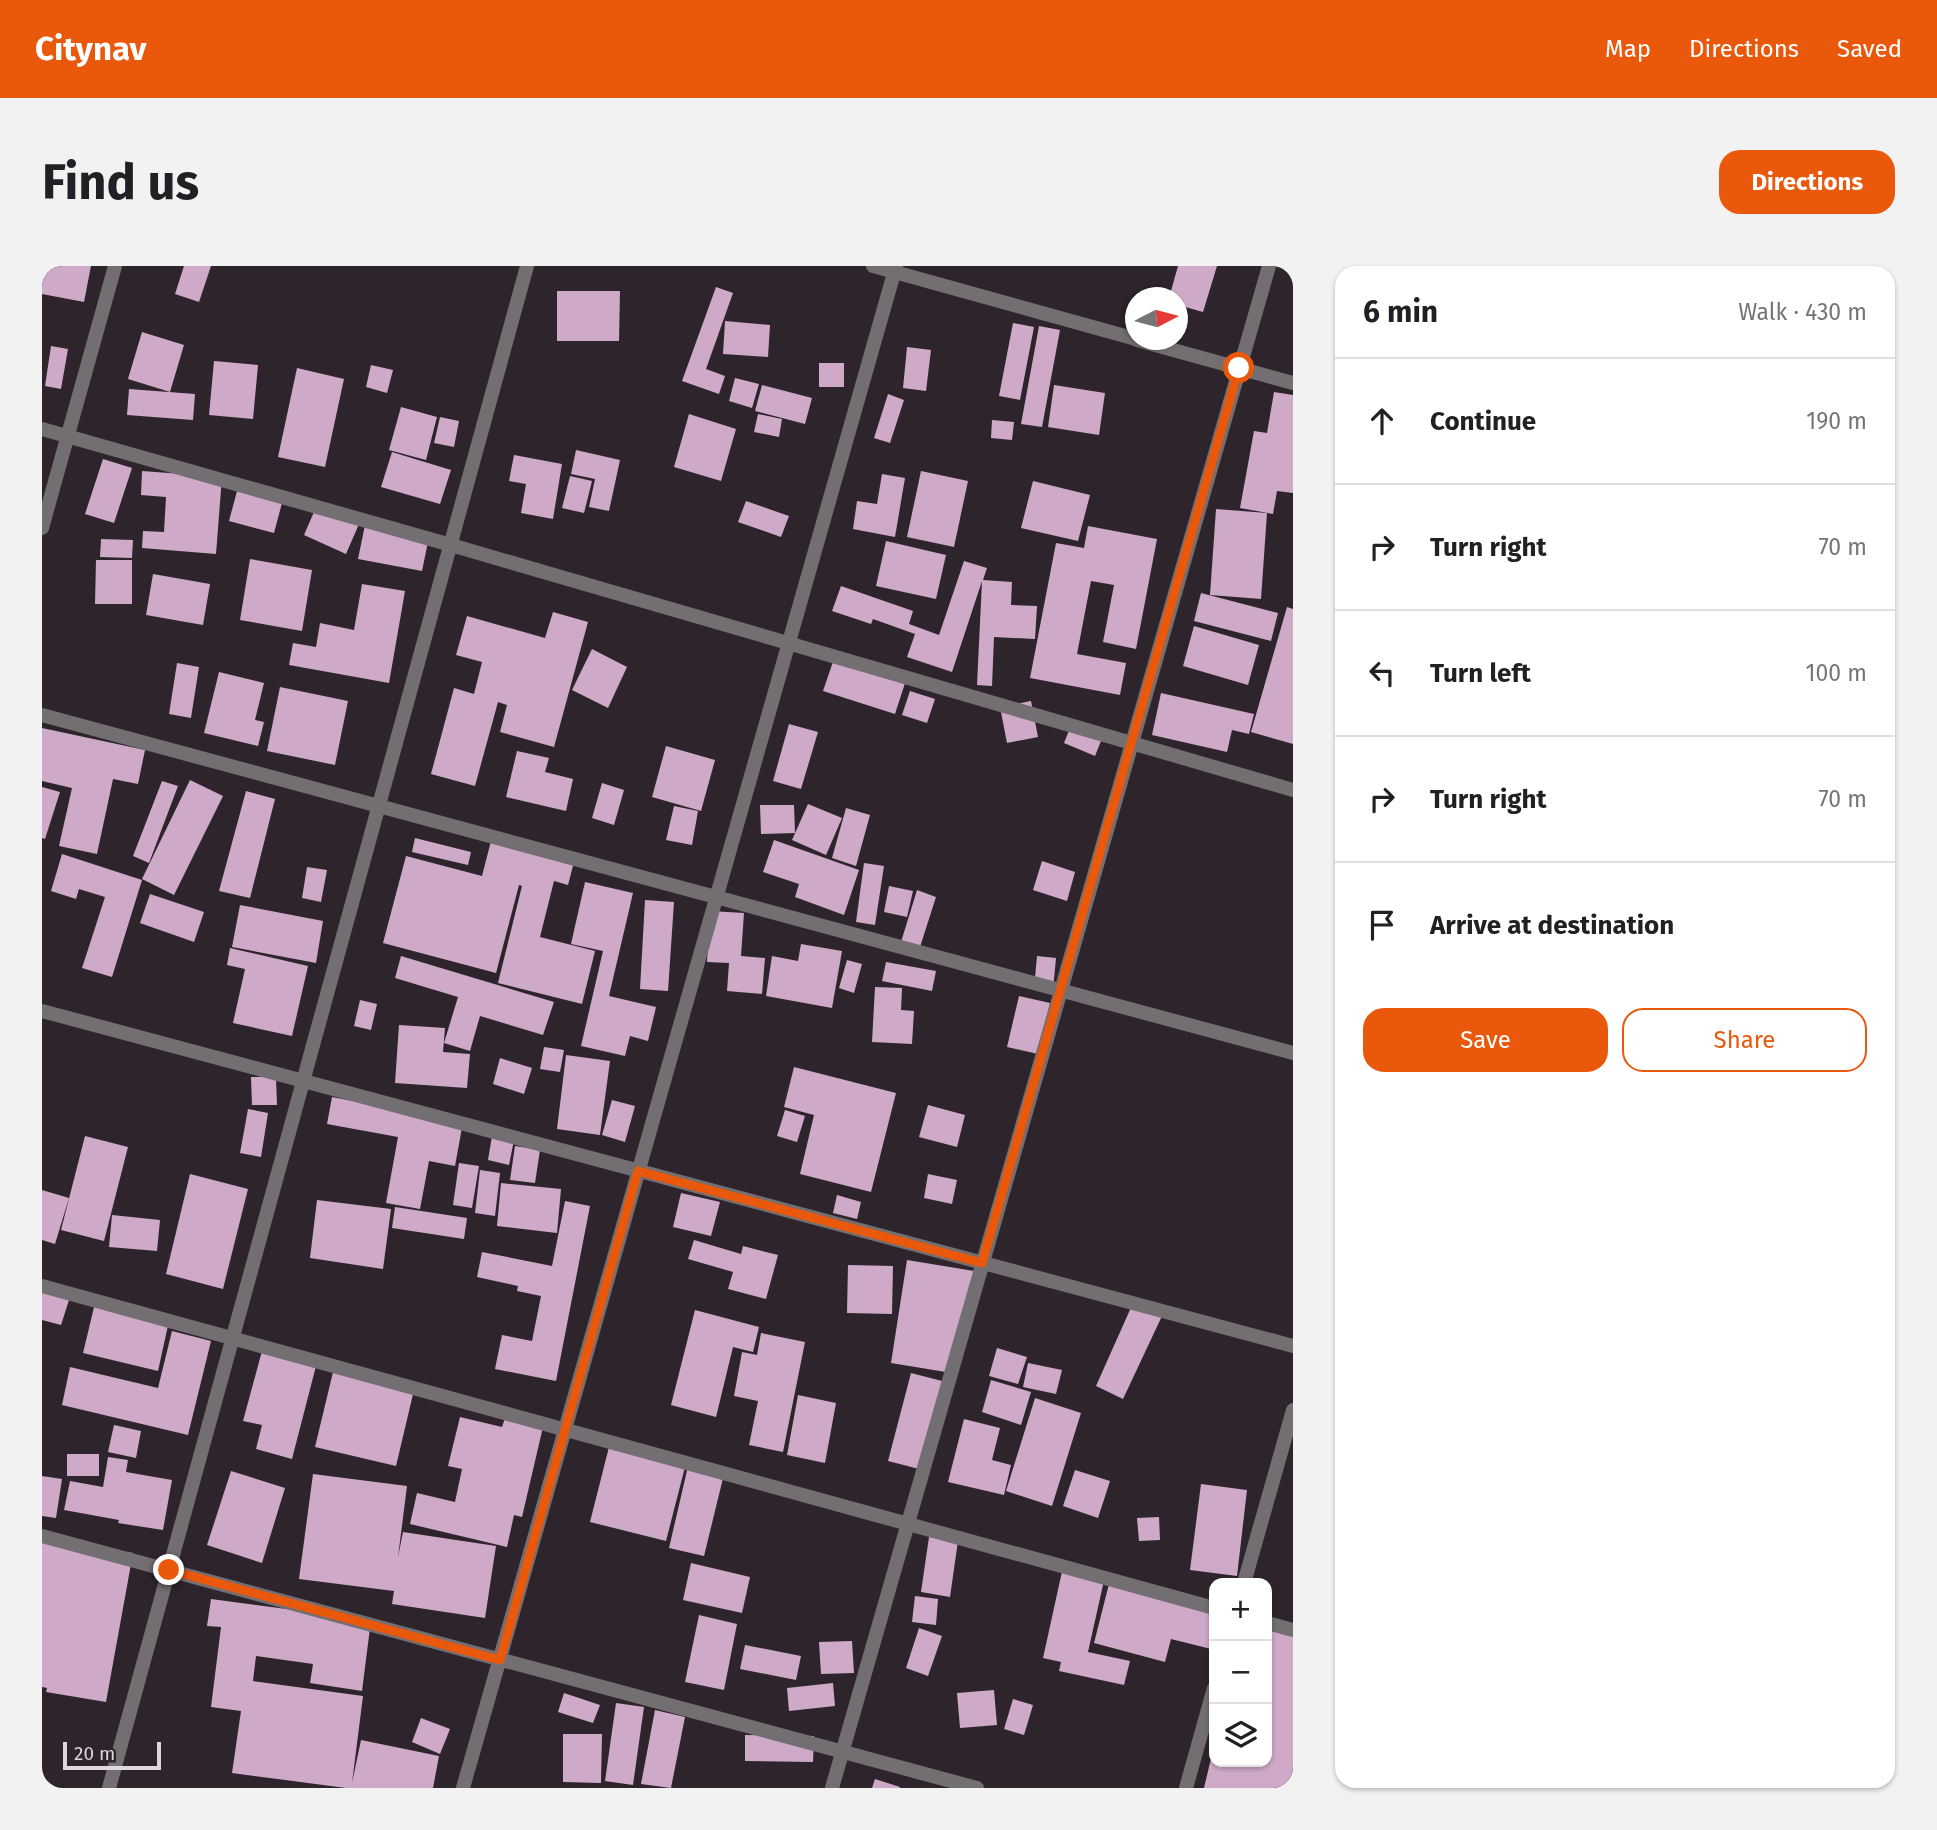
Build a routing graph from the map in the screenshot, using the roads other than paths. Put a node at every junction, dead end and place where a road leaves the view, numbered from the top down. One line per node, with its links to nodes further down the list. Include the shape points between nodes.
1 (115, 266): 11 (street)
2 (527, 266): 13 (street)
3 (873, 266): 5 (street)
4 (1269, 266): 8 (street)
5 (895, 269): 6 (street); 14 (street)
6 (1125, 336)
7 (1175, 350): 8 (street)
8 (1239, 368): 9 (street); 16 (street)
9 (1293, 383)
10 (42, 429): 11 (street)
11 (68, 436): 12 (street); 13 (street)
12 (42, 528)
13 (451, 545): 14 (street); 18 (street)
14 (788, 644): 16 (street); 19 (street)
15 (42, 715): 18 (street)
16 (1132, 744): 17 (street); 20 (street)
17 (1293, 790)
18 (379, 806): 19 (street); 23 (street)
19 (716, 897): 20 (street); 24 (street)
20 (1060, 990): 22 (street); 25 (street)
21 (42, 1012): 23 (street)
22 (1293, 1053)
23 (303, 1081): 24 (street); 27 (street)
24 (638, 1171): 25 (street); 30 (street)
25 (982, 1263): 28 (street); 31 (street)
26 (42, 1286): 27 (street)
27 (232, 1338): 30 (street); 33 (street)
28 (1293, 1346)
29 (1293, 1410): 34 (street)
30 (565, 1430): 31 (street); 38 (street)
31 (908, 1524): 35 (street); 40 (street)
32 (42, 1536): 33 (street)
33 (169, 1570): 38 (street); 41 (street)
34 (1245, 1578)
35 (1209, 1607)
36 (1272, 1624): 37 (street)
37 (1293, 1630)
38 (500, 1660): 40 (street); 42 (street)
39 (1210, 1704): 45 (street)
40 (843, 1752): 43 (street); 44 (street)
41 (109, 1788)
42 (463, 1788)
43 (832, 1788)
44 (977, 1788)
45 (1186, 1788)

